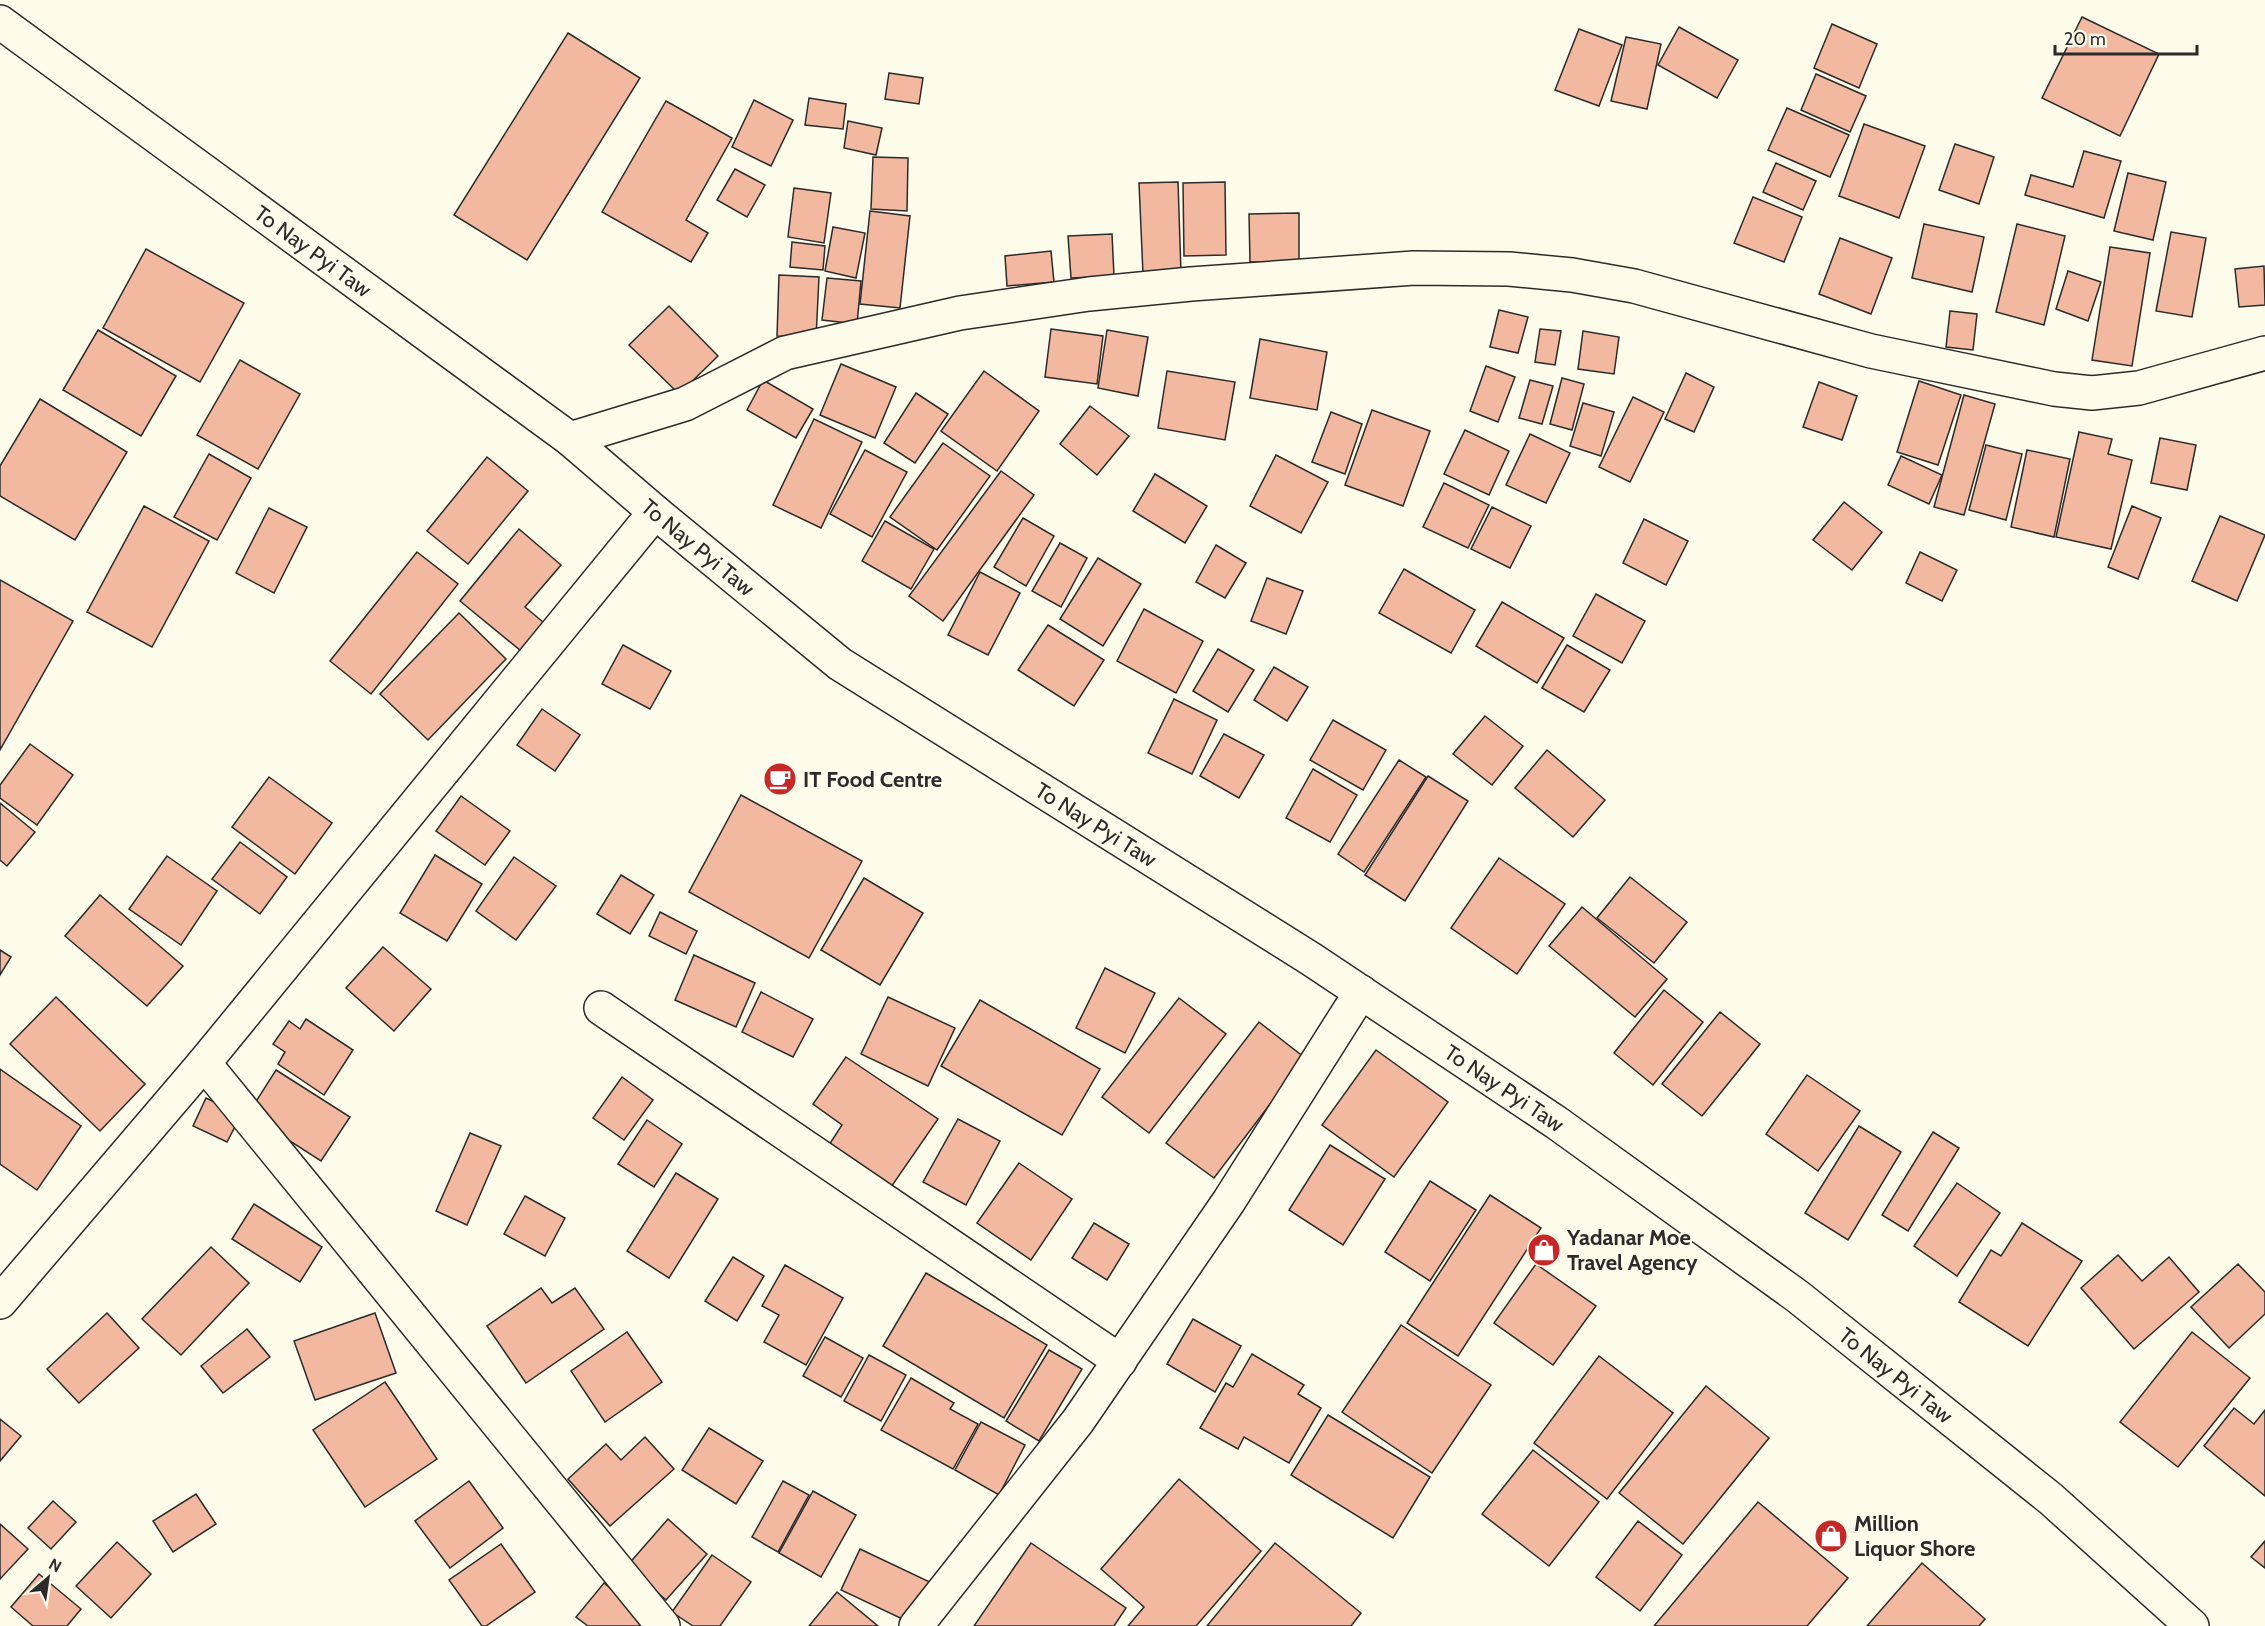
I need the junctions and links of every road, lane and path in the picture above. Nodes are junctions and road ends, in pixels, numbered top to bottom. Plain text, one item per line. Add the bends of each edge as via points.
1 (0, 22) edge
2 (2265, 353) edge
3 (570, 439) junction
4 (655, 512) junction
5 (1361, 992) junction
6 (601, 1008) dead end
7 (204, 1063) junction
8 (0, 1302) edge
9 (1120, 1361) junction
10 (663, 1626) edge
11 (916, 1626) edge
12 (2192, 1626) edge

1 - 3 street, To Nay Pyi Taw
2 - 3 street via 2139,388 2092,393 2054,389 1871,351 1634,286 1509,269 1414,268 1100,293 960,313 785,353 685,404
3 - 4 street, To Nay Pyi Taw
4 - 5 street, To Nay Pyi Taw via 840,664
4 - 7 street
5 - 9 street via 1229,1201
5 - 12 street, To Nay Pyi Taw via 1557,1123 1797,1296 2052,1499
6 - 9 street
7 - 8 street
7 - 10 street
9 - 11 street via 1078,1421

